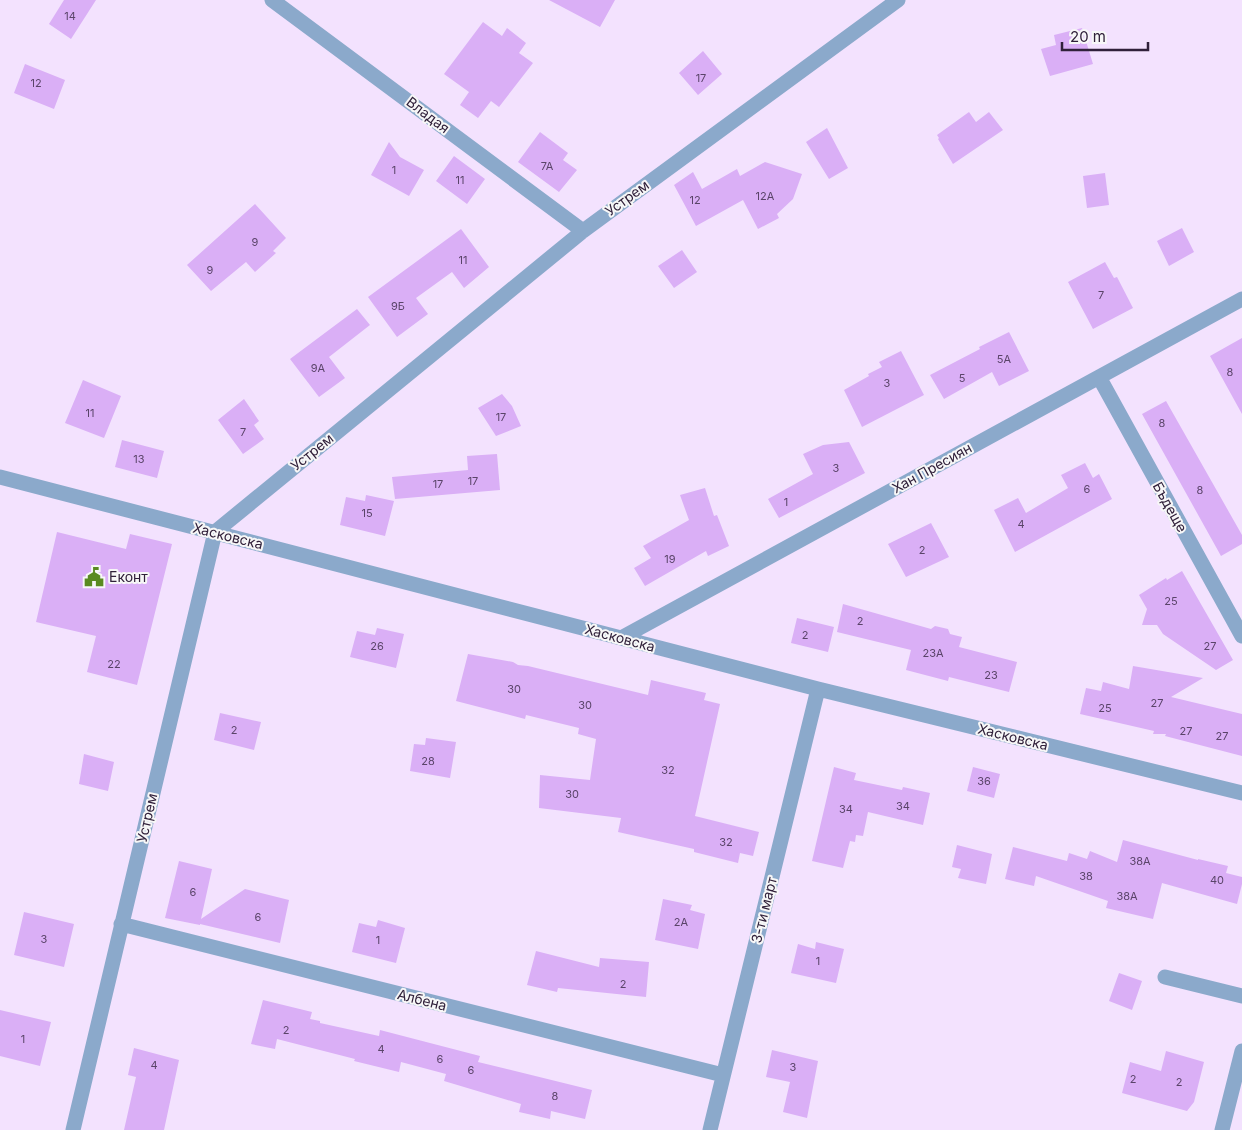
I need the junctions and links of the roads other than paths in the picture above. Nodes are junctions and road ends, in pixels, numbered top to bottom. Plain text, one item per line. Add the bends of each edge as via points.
1 (272, 0) edge
2 (898, 0) edge
3 (583, 231) junction
4 (1242, 299) edge
5 (1099, 377) junction
6 (0, 477) edge
7 (215, 532) junction
8 (1242, 636) edge
9 (621, 638) junction
10 (818, 690) junction
11 (1242, 794) edge
12 (122, 924) junction
13 (1165, 977) dead end
14 (1242, 996) edge
15 (1242, 1051) edge
16 (723, 1076) junction
17 (74, 1130) edge
18 (710, 1130) edge
19 (1222, 1130) edge

1 - 3 street, Владая
2 - 3 street, Устрем
3 - 7 street, Устрем
4 - 5 street, Хан Пресиян
5 - 8 street, Бъдеще
5 - 9 street, Хан Пресиян
6 - 7 street, Хасковска
7 - 9 street, Хасковска
7 - 12 street, Устрем
9 - 10 street, Хасковска
10 - 11 street, Хасковска
10 - 16 street, 3-ти март
12 - 16 street, Албена
12 - 17 street, Устрем
13 - 14 street
15 - 19 street
16 - 18 street, 3-ти март

